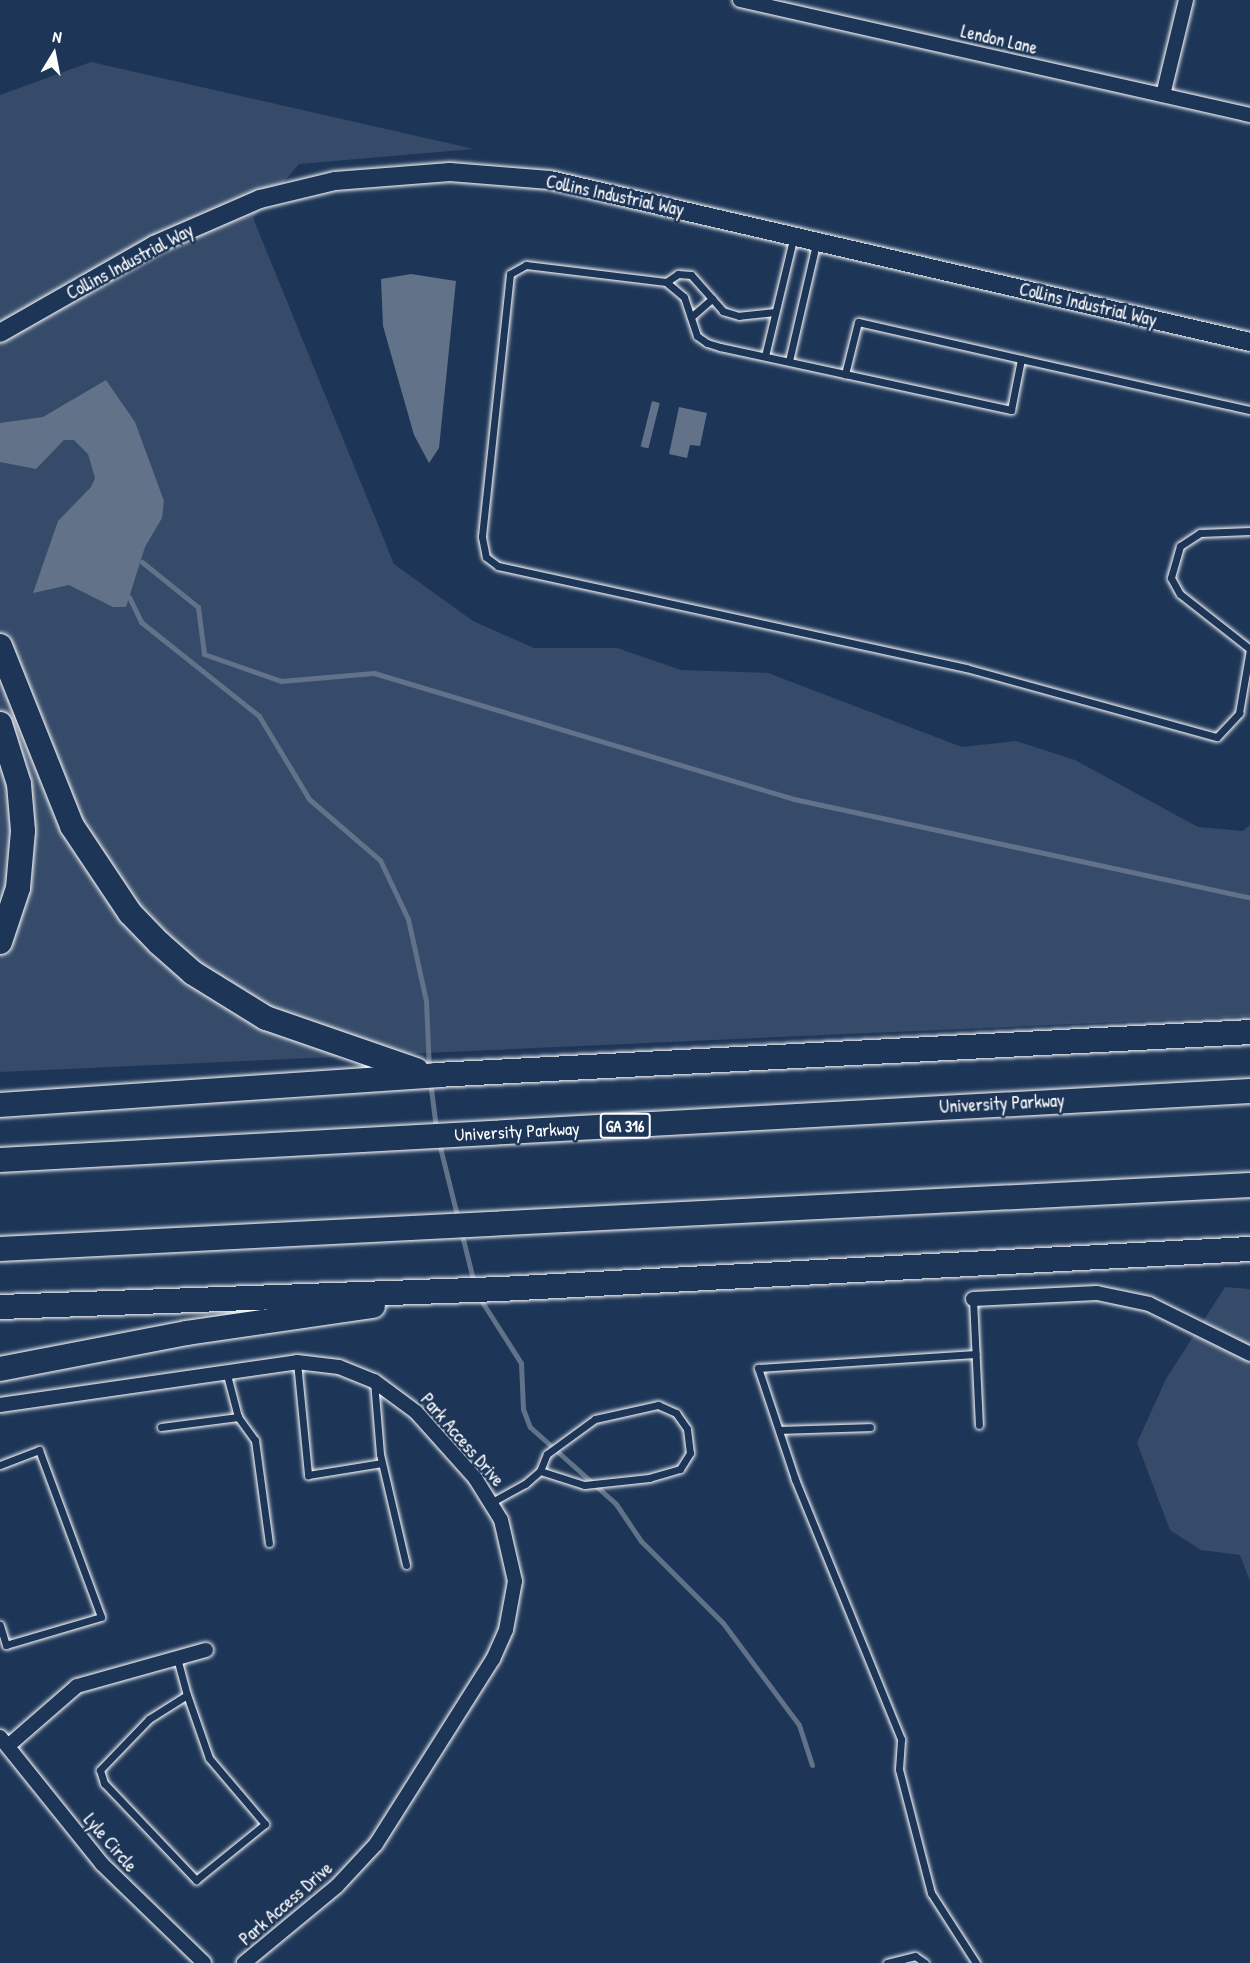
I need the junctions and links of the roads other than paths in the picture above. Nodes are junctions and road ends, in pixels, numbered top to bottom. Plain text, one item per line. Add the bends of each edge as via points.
1 (740, 0) edge
2 (1186, 0) edge
3 (1163, 95) junction
4 (1250, 116) edge
5 (793, 236) junction
6 (816, 242) junction
7 (666, 282) junction
8 (712, 299) junction
9 (775, 312) junction
10 (691, 316) junction
11 (0, 333) edge
12 (1250, 342) edge
13 (765, 356) junction
14 (1021, 359) junction
15 (789, 361) junction
16 (845, 374) junction
17 (1250, 410) edge
18 (1250, 531) edge
19 (0, 646) edge
20 (1250, 649) edge
21 (0, 724) edge
22 (0, 942) edge
23 (1250, 1032) edge
24 (436, 1075) junction
25 (1250, 1091) edge
26 (0, 1105) edge
27 (0, 1160) edge
28 (1250, 1185) edge
29 (1250, 1248) edge
30 (0, 1249) edge
31 (501, 1289) junction
32 (973, 1299) joint
33 (0, 1307) edge
34 (976, 1354) junction
35 (1250, 1354) edge
36 (297, 1362) junction
37 (0, 1369) edge
38 (226, 1371) junction
39 (374, 1381) junction
40 (0, 1405) edge
41 (238, 1417) junction
42 (979, 1425) dead end
43 (161, 1427) dead end
44 (870, 1427) dead end
45 (781, 1430) junction
46 (382, 1464) junction
47 (0, 1465) edge
48 (540, 1471) junction
49 (492, 1502) junction
50 (269, 1543) dead end
51 (406, 1565) dead end
52 (0, 1625) edge
53 (206, 1650) dead end
54 (177, 1658) junction
55 (187, 1695) junction
56 (4, 1742) edge
57 (204, 1963) edge
58 (244, 1963) edge
59 (887, 1963) edge
60 (925, 1963) edge
61 (976, 1963) edge

1 - 3 street, Lendon Lane
2 - 3 street
3 - 4 street, Lendon Lane
5 - 6 street, Collins Industrial Way
5 - 9 lane
5 - 11 street, Collins Industrial Way via 550,180 450,172 335,181 260,200 154,245
6 - 12 street, Collins Industrial Way
6 - 15 lane
7 - 8 lane via 678,274 690,275
7 - 10 lane via 684,297
7 - 20 lane via 526,265 510,274 482,537 486,557 498,566 966,668 1217,737 1239,713
8 - 9 lane via 739,316
8 - 10 lane
9 - 13 lane
10 - 13 lane via 697,336 707,343
13 - 15 lane
14 - 16 lane via 858,322
14 - 16 lane via 1011,410
14 - 17 lane
15 - 16 lane
18 - 20 lane via 1200,533 1180,546 1171,578 1180,594
19 - 24 highway via 72,826 124,904 159,943 193,973 266,1018
21 - 22 highway via 19,784 23,831 18,888
23 - 24 highway
24 - 26 highway
25 - 27 highway, University Parkway / GA 316
28 - 30 highway
29 - 31 highway
31 - 33 highway
31 - 37 highway via 222,1327
32 - 34 lane
32 - 35 street via 1097,1293 1149,1304
34 - 42 lane
34 - 45 lane via 758,1368
36 - 38 street, Park Access Drive
36 - 39 street, Park Access Drive via 339,1367
36 - 46 lane via 308,1475
38 - 40 street, Park Access Drive
38 - 41 lane
39 - 46 lane
39 - 49 street, Park Access Drive via 416,1412
41 - 43 lane
41 - 50 lane via 255,1440
44 - 45 lane
45 - 61 lane via 795,1479 901,1739 899,1768 931,1893
46 - 51 lane
47 - 52 lane via 39,1450 101,1617 6,1645
48 - 48 lane via 561,1442 595,1419 636,1406 657,1405 676,1413 687,1429 690,1453 680,1469 649,1478 584,1485
48 - 49 lane
49 - 58 street, Park Access Drive via 508,1538 515,1581 506,1630 493,1659 376,1844 337,1886
53 - 54 street
54 - 55 lane
54 - 56 street via 77,1686
55 - 55 lane via 149,1719 100,1770 104,1783 195,1880 265,1824 209,1758
56 - 57 street, Lyle Circle via 102,1864
59 - 60 lane via 915,1956

